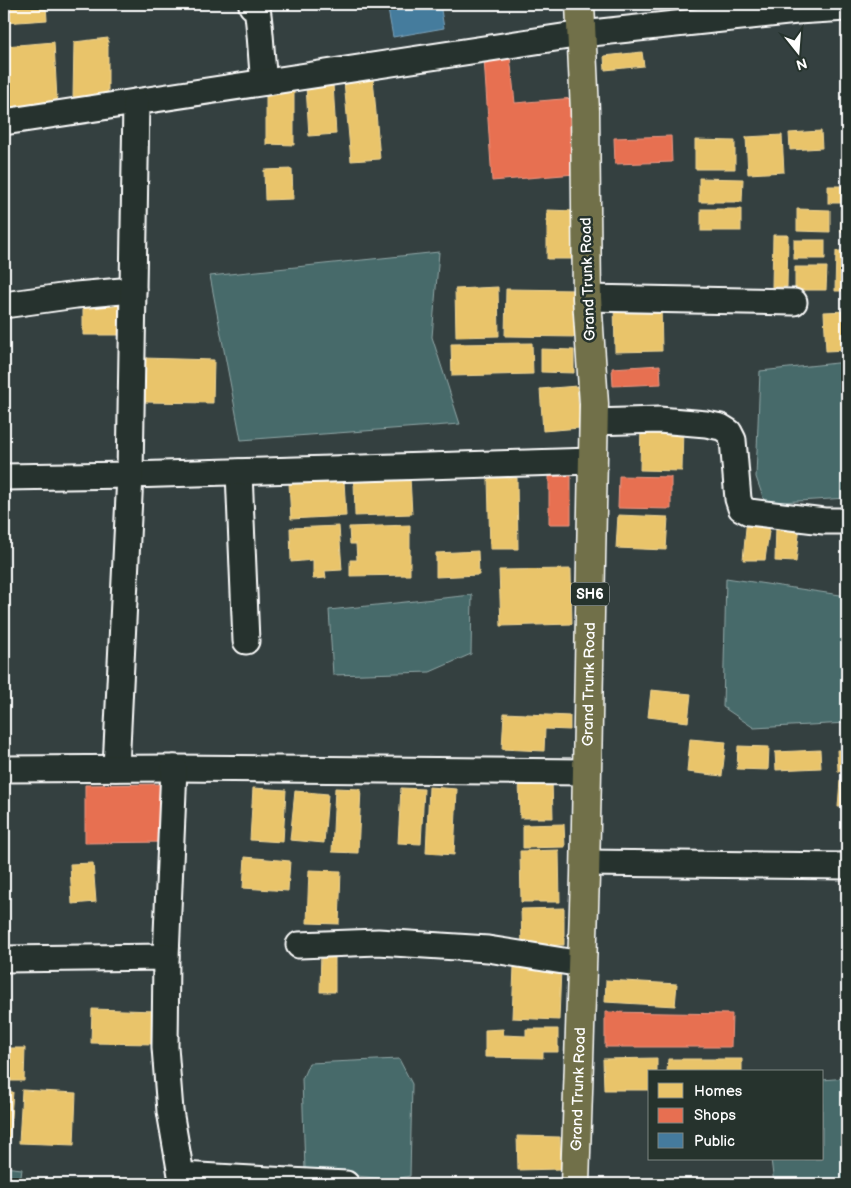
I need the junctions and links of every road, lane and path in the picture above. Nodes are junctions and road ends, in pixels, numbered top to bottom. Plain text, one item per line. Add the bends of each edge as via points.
1 (580, 4) edge
2 (252, 6) dead end
3 (797, 8) edge
4 (847, 8) edge
5 (582, 34) junction
6 (264, 82) junction
7 (136, 102) junction
8 (4, 122) edge
9 (133, 290) junction
10 (587, 298) junction
11 (794, 302) dead end
12 (4, 305) edge
13 (594, 422) junction
14 (593, 461) junction
15 (239, 472) junction
16 (130, 475) junction
17 (4, 478) edge
18 (847, 522) edge
19 (246, 641) dead end
20 (116, 768) junction
21 (174, 768) junction
22 (4, 769) edge
23 (588, 772) junction
24 (585, 863) junction
25 (847, 866) edge
26 (299, 945) dead end
27 (166, 957) junction
28 (4, 959) edge
29 (582, 964) junction
30 (181, 1180) edge
31 (346, 1184) edge
32 (574, 1184) edge

1 - 5 main road, Grand Trunk Road / SH6
2 - 6 street via 257,8
3 - 4 street
3 - 5 street
5 - 6 street
5 - 10 main road, Grand Trunk Road / SH6
6 - 7 street
7 - 8 street
7 - 9 street
9 - 12 street
9 - 16 street
10 - 11 street
10 - 13 main road, Grand Trunk Road / SH6
13 - 14 main road, Grand Trunk Road / SH6
13 - 18 street via 659,420 721,426 733,440 741,508 749,512
14 - 15 street
14 - 23 main road, Grand Trunk Road / SH6
15 - 16 street
15 - 19 street
16 - 17 street
16 - 20 street
20 - 21 street
20 - 22 street
21 - 23 street
21 - 27 street
23 - 24 main road, Grand Trunk Road / SH6
24 - 25 street
24 - 29 main road, Grand Trunk Road / SH6
26 - 29 street via 378,942 488,949
27 - 28 street
27 - 30 street via 165,1047 170,1111
29 - 32 main road, Grand Trunk Road / SH6
30 - 31 street

